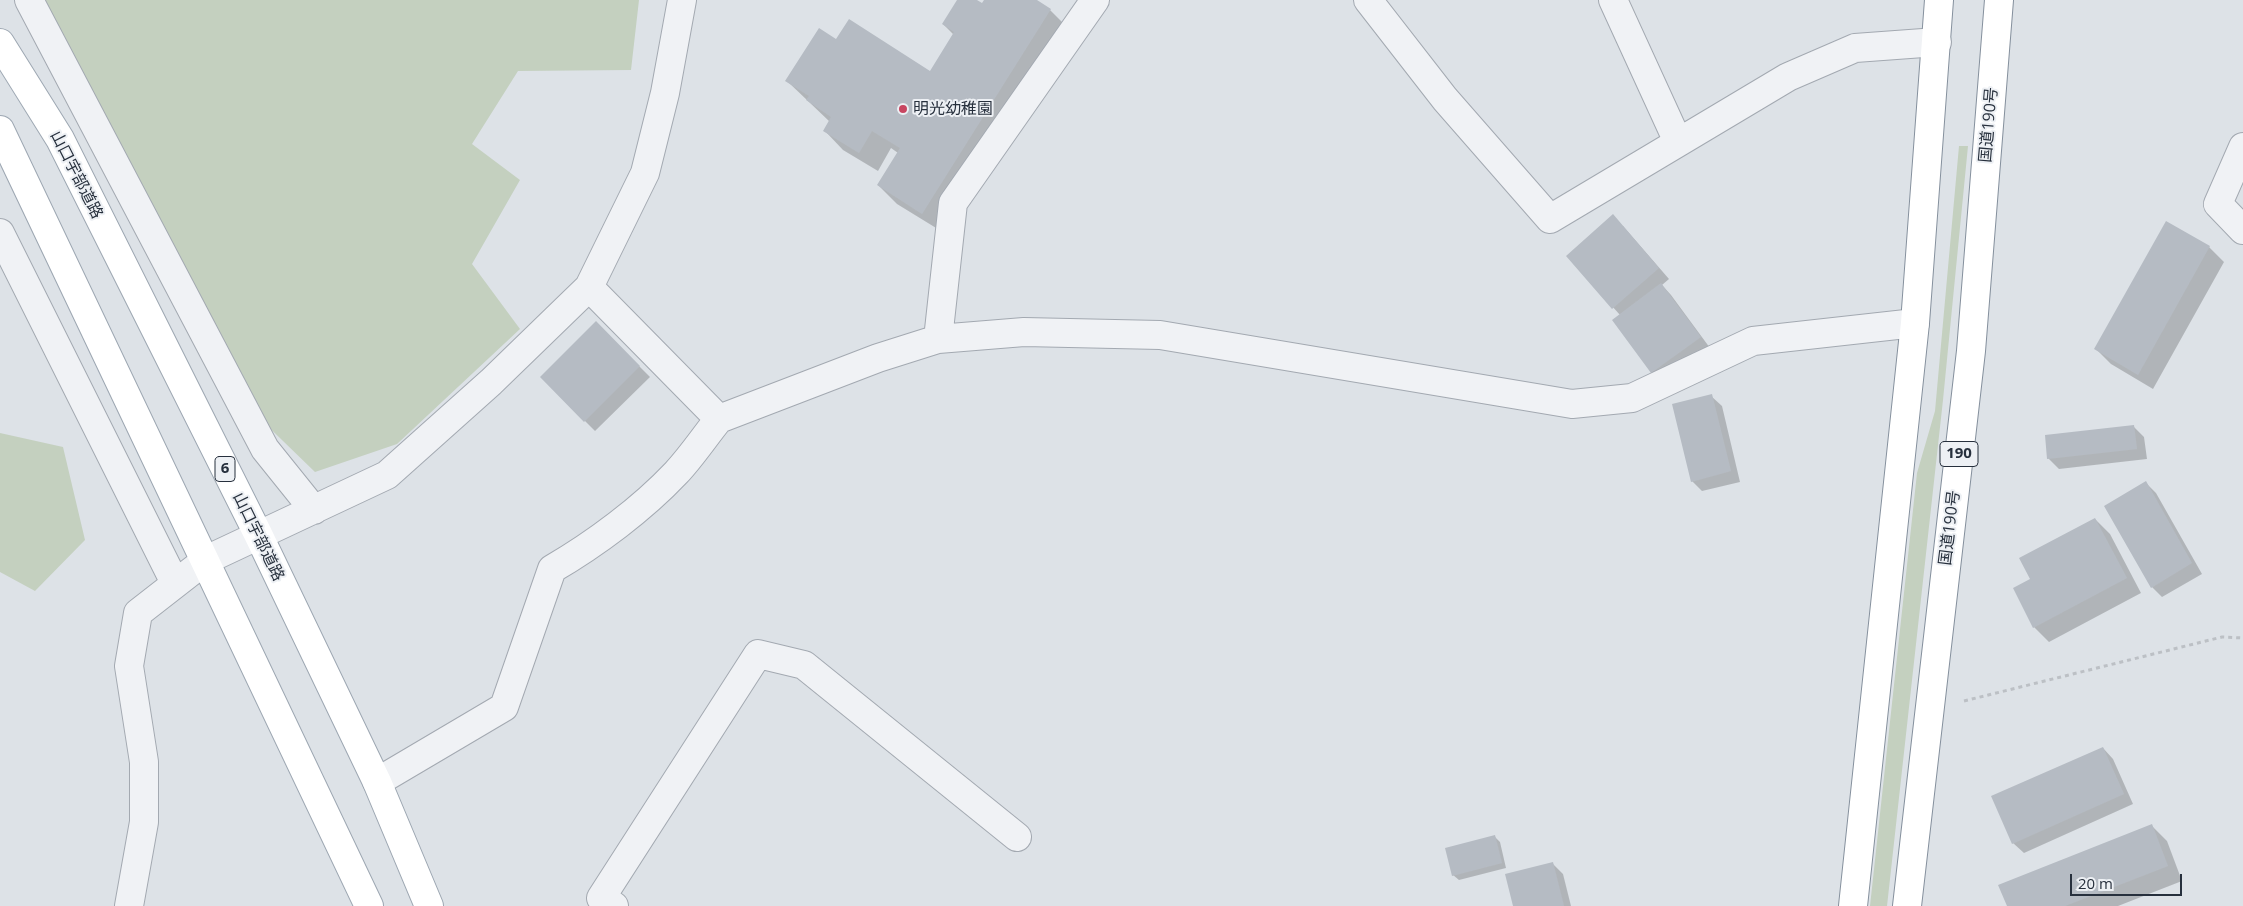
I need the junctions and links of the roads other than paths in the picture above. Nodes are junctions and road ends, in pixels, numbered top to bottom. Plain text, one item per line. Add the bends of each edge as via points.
1 (29, 0) edge
2 (682, 0) edge
3 (1095, 0) edge
4 (1368, 0) edge
5 (1613, 0) edge
6 (1939, 0) edge
7 (2000, 0) edge
8 (1937, 42) junction
9 (0, 43) edge
10 (0, 130) edge
11 (1678, 142) junction
12 (2243, 147) edge
13 (2243, 230) edge
14 (0, 233) edge
15 (589, 288) junction
16 (1915, 323) junction
17 (938, 339) junction
18 (720, 419) junction
19 (314, 510) junction
20 (258, 534) junction
21 (206, 560) junction
22 (175, 583) junction
23 (377, 782) junction
24 (1018, 836) dead end
25 (128, 906) edge
26 (369, 906) edge
27 (429, 906) edge
28 (614, 906) edge
29 (1853, 906) edge
30 (1906, 906) edge

1 - 19 street via 265,449
2 - 15 street via 665,93 645,174
3 - 17 street via 953,203
4 - 11 street via 1445,99 1550,219
5 - 11 street
6 - 8 main road
7 - 30 main road, 国道190号 / 190 via 1971,352
8 - 11 street via 1855,48 1788,77
8 - 16 main road
9 - 20 main road, 山口宇部道路 / 6 via 60,140
10 - 21 main road
12 - 13 street via 2218,204
14 - 22 street
15 - 18 street
15 - 19 street via 387,476
16 - 17 street via 1753,341 1632,398 1572,404 1160,335 1024,332
16 - 29 main road
17 - 18 street via 878,358
18 - 23 street via 676,472 642,505 574,557 552,569 504,707
19 - 20 street
20 - 21 street
20 - 23 main road, 山口宇部道路 / 6
21 - 22 street
21 - 26 main road
22 - 25 street via 138,613 129,666 144,762 144,822
23 - 27 main road, 山口宇部道路 / 6
24 - 28 street via 804,665 758,654 601,898

